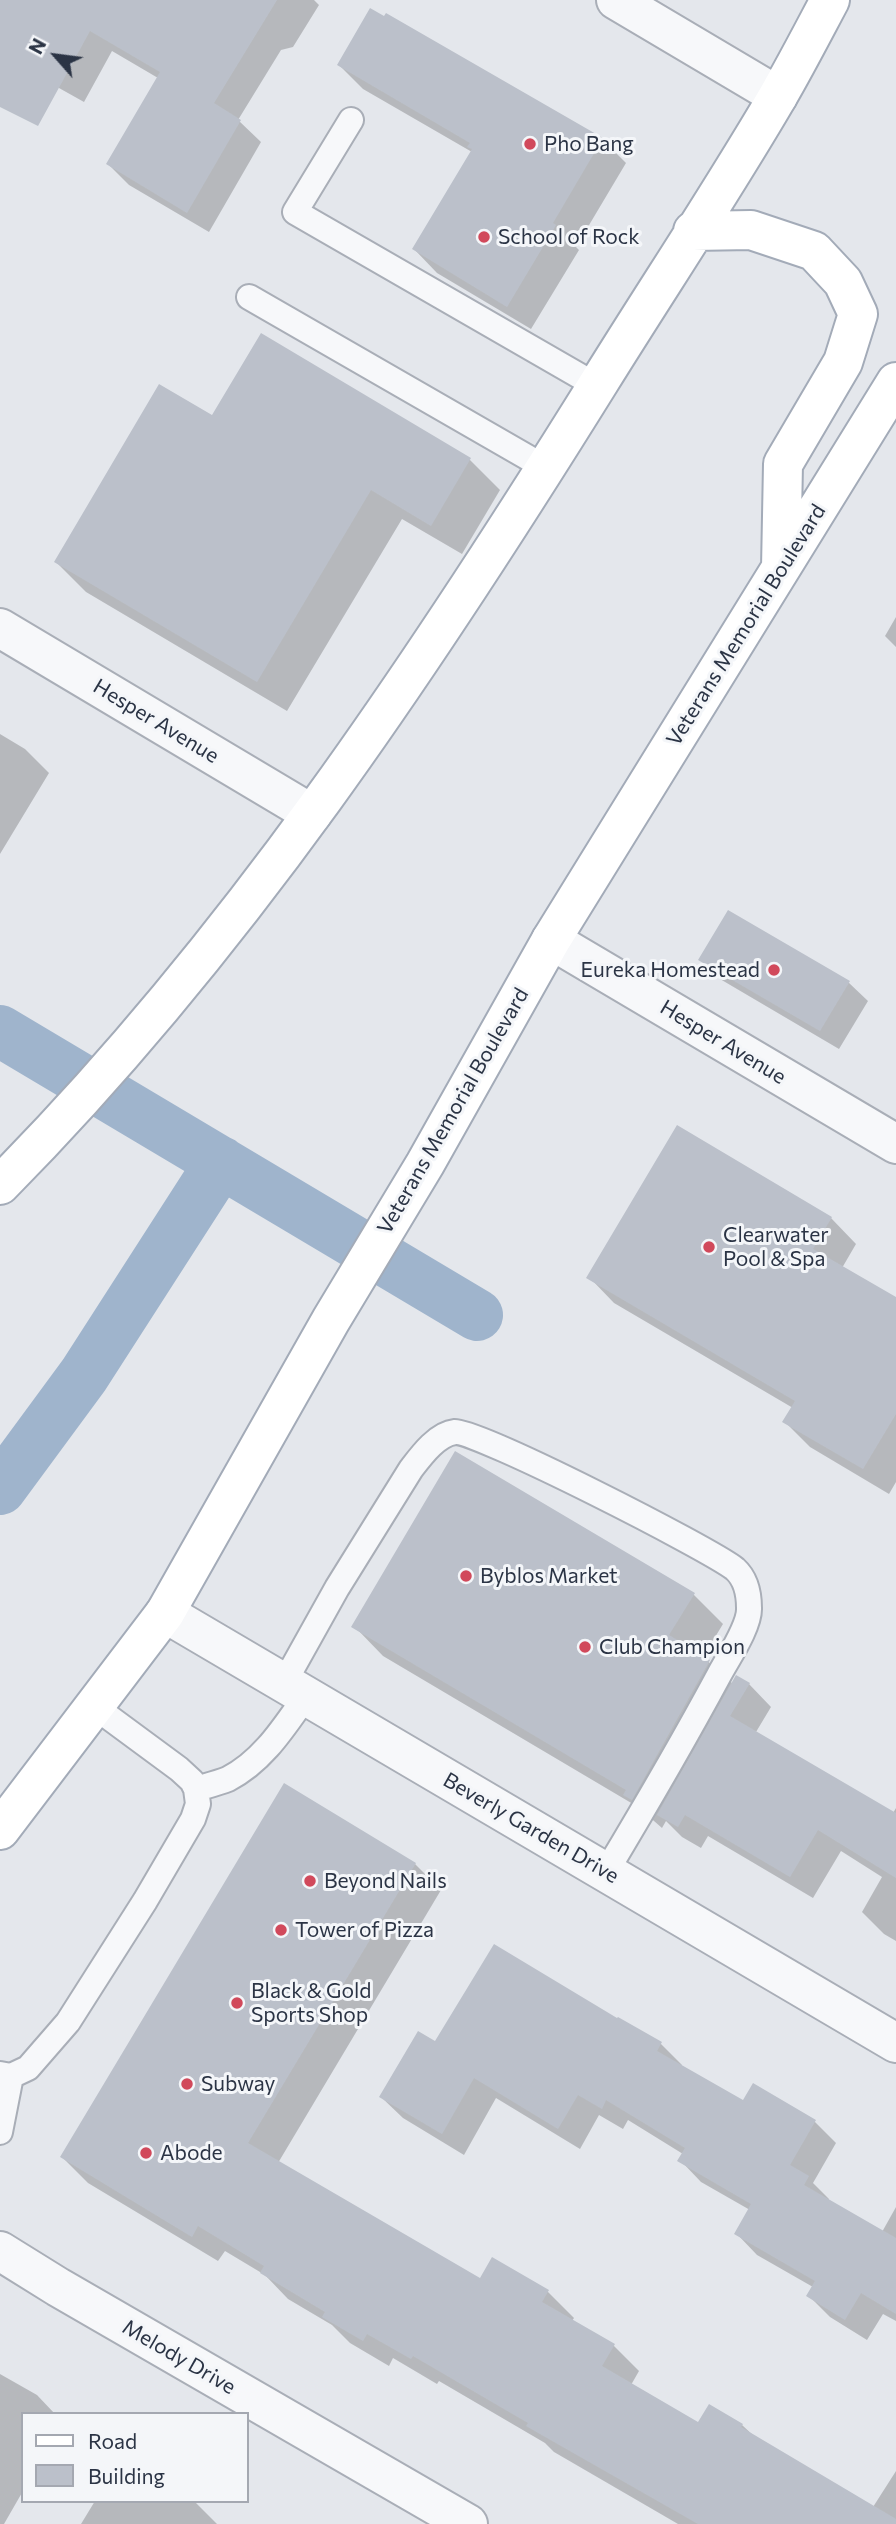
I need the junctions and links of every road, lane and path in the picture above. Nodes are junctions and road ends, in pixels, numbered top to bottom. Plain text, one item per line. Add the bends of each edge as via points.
1 (616, 0) edge
2 (830, 0) edge
3 (778, 96) junction
4 (351, 120) dead end
5 (693, 230) junction
6 (249, 297) dead end
7 (896, 382) edge
8 (597, 386) junction
9 (546, 468) junction
10 (782, 568) junction
11 (0, 628) edge
12 (312, 814) junction
13 (551, 940) junction
14 (896, 1144) edge
15 (0, 1185) edge
16 (165, 1613) junction
17 (295, 1689) junction
18 (95, 1707) junction
19 (65, 1746) junction
20 (196, 1789) junction
21 (0, 1801) edge
22 (0, 1830) edge
23 (606, 1872) junction
24 (896, 2043) edge
25 (6, 2075) edge
26 (0, 2132) edge
27 (0, 2251) edge
28 (468, 2524) edge

1 - 3 street
2 - 3 main road
3 - 5 main road
4 - 8 lane via 295,212
5 - 8 main road
5 - 10 main road via 751,230 814,251 843,282 858,314 843,362 783,464
6 - 9 lane
7 - 10 main road, Veterans Memorial Boulevard
8 - 9 main road
9 - 12 main road via 474,583
10 - 13 main road, Veterans Memorial Boulevard
11 - 12 street, Hesper Avenue
12 - 15 main road via 166,1004
13 - 14 street, Hesper Avenue
13 - 16 main road, Veterans Memorial Boulevard
16 - 17 street, Beverly Garden Drive
16 - 18 main road, Veterans Memorial Boulevard
17 - 20 lane via 271,1745 227,1779
17 - 23 street, Beverly Garden Drive
17 - 23 lane via 337,1588 411,1469 443,1437 455,1432 473,1435 713,1556 742,1578 750,1612 678,1751
18 - 19 main road, Veterans Memorial Boulevard
18 - 20 lane via 179,1769
19 - 21 main road
19 - 22 main road, Veterans Memorial Boulevard
20 - 25 lane via 198,1804 192,1819 75,2011 28,2068
23 - 24 street, Beverly Garden Drive
25 - 26 lane
27 - 28 street, Melody Drive

